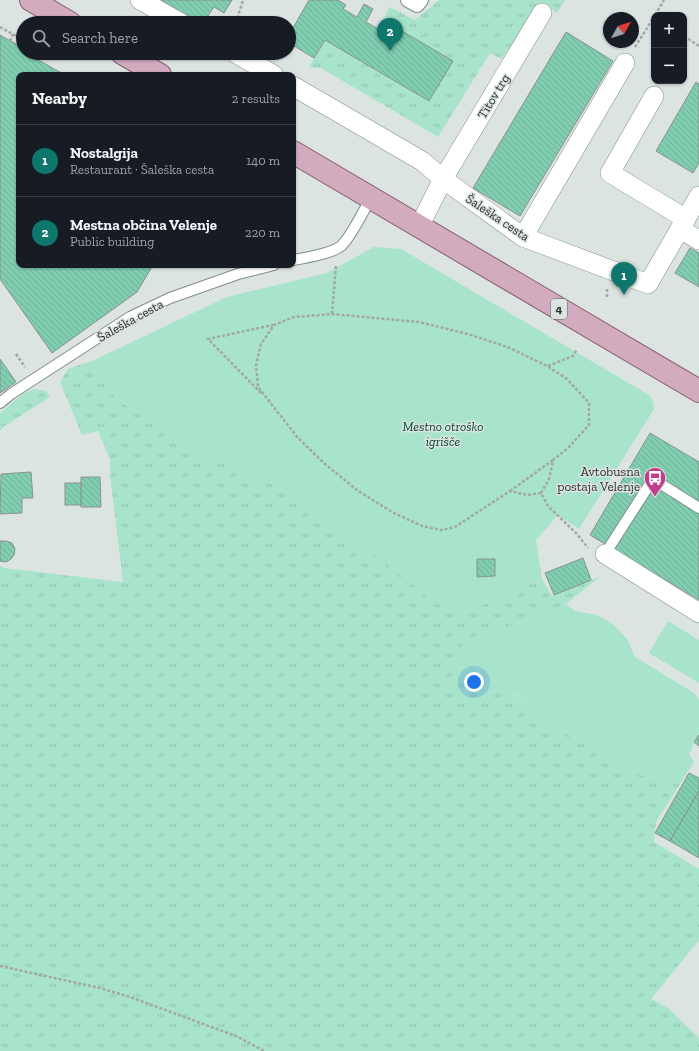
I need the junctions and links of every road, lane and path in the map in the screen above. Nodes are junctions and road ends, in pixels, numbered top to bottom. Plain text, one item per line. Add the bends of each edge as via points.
1 (30, 0) edge
2 (140, 0) edge
3 (242, 0) edge
4 (408, 0) edge
5 (421, 0) edge
6 (664, 0) edge
7 (657, 12) edge
8 (542, 14) dead end
9 (58, 16) edge
10 (169, 16) edge
11 (238, 16) edge
12 (651, 22) edge
13 (0, 27) edge
14 (13, 34) junction
15 (16, 36) edge
16 (687, 38) edge
17 (10, 40) dead end
18 (699, 46) edge
19 (134, 60) edge
20 (247, 60) edge
21 (625, 63) joint
22 (155, 72) edge
23 (269, 72) edge
24 (296, 88) edge
25 (654, 96) dead end
26 (296, 154) edge
27 (443, 179) junction
28 (699, 196) edge
29 (371, 198) junction
30 (683, 224) junction
31 (419, 227) junction
32 (523, 237) junction
33 (699, 240) edge
34 (296, 259) edge
35 (336, 265) dead end
36 (262, 268) edge
37 (332, 314) junction
38 (274, 325) junction
39 (577, 349) dead end
40 (16, 354) dead end
41 (547, 366) junction
42 (26, 369) dead end
43 (699, 391) edge
44 (270, 402) junction
45 (0, 403) edge
46 (553, 460) junction
47 (510, 491) junction
48 (541, 493) junction
49 (699, 508) edge
50 (558, 515) dead end
51 (605, 554) joint
52 (699, 613) edge
53 (0, 966) edge
54 (264, 1051) edge

1 - 9 main road
2 - 10 street
3 - 11 path
4 - 5 street via 417,5
6 - 7 path
8 - 27 street, Titov trg
12 - 21 path
13 - 14 path
14 - 15 path
14 - 17 path
16 - 18 path
19 - 22 main road
20 - 23 street
21 - 32 street
24 - 27 street, Šaleška cesta via 422,161
25 - 30 street via 610,173
26 - 29 main road, 4
27 - 31 street, Titov trg
27 - 32 street, Šaleška cesta
28 - 30 street, Šaleška cesta
29 - 31 main road, 4
29 - 34 lane via 340,247
30 - 32 street, Šaleška cesta via 648,284
30 - 33 street
31 - 43 main road, 4
35 - 37 path
36 - 45 lane, Šaleška cesta via 170,298 130,317
37 - 38 path via 294,317
37 - 41 path via 419,322 510,348
38 - 44 path via 261,344 256,365 258,387
38 - 44 path via 208,339
39 - 41 path via 573,356
40 - 42 path
41 - 46 path via 567,379 589,403 589,425
44 - 47 path via 298,438 325,464 357,490 392,512 422,526 441,530 455,527
46 - 47 path
46 - 48 path via 549,479
47 - 48 path via 527,495
48 - 50 path via 548,506
49 - 51 lane via 653,479
51 - 52 street
53 - 54 path via 130,997 236,1036

